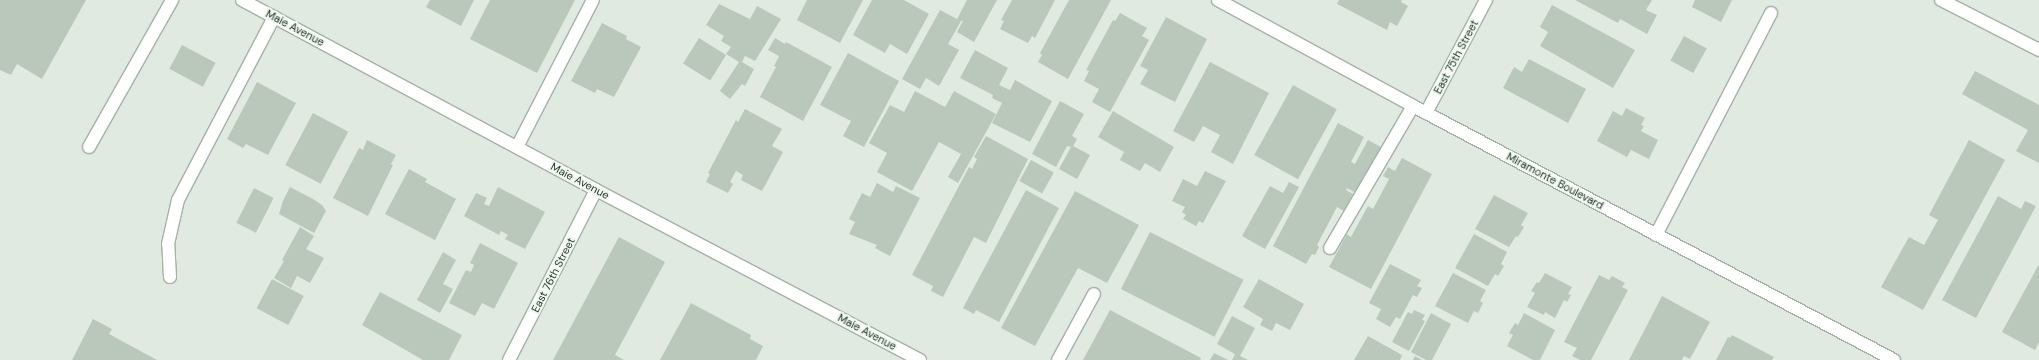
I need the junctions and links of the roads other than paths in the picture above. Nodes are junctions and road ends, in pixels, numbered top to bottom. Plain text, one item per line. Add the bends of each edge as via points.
1 (172, 0) edge
2 (242, 0) edge
3 (593, 0) edge
4 (1218, 0) edge
5 (1486, 0) edge
6 (1941, 0) edge
7 (1772, 13) dead end
8 (274, 17) junction
9 (2039, 50) edge
10 (1414, 106) junction
11 (1426, 113) junction
12 (89, 147) dead end
13 (517, 147) junction
14 (596, 190) junction
15 (1656, 235) junction
16 (1330, 248) dead end
17 (170, 277) dead end
18 (1094, 294) dead end
19 (509, 360) edge
20 (920, 360) edge
21 (1058, 360) edge
22 (1894, 360) edge

1 - 12 street
2 - 8 street, Maie Avenue
3 - 13 street
4 - 10 street, Miramonte Boulevard
5 - 11 street, East 75th Street
6 - 9 street
7 - 15 street
8 - 13 street, Maie Avenue
8 - 17 street via 178,200 168,244
10 - 11 street, Miramonte Boulevard
10 - 16 street
11 - 15 street, Miramonte Boulevard
13 - 14 street, Maie Avenue
14 - 19 street, East 76th Street
14 - 20 street, Maie Avenue
15 - 22 street, Miramonte Boulevard
18 - 21 street

